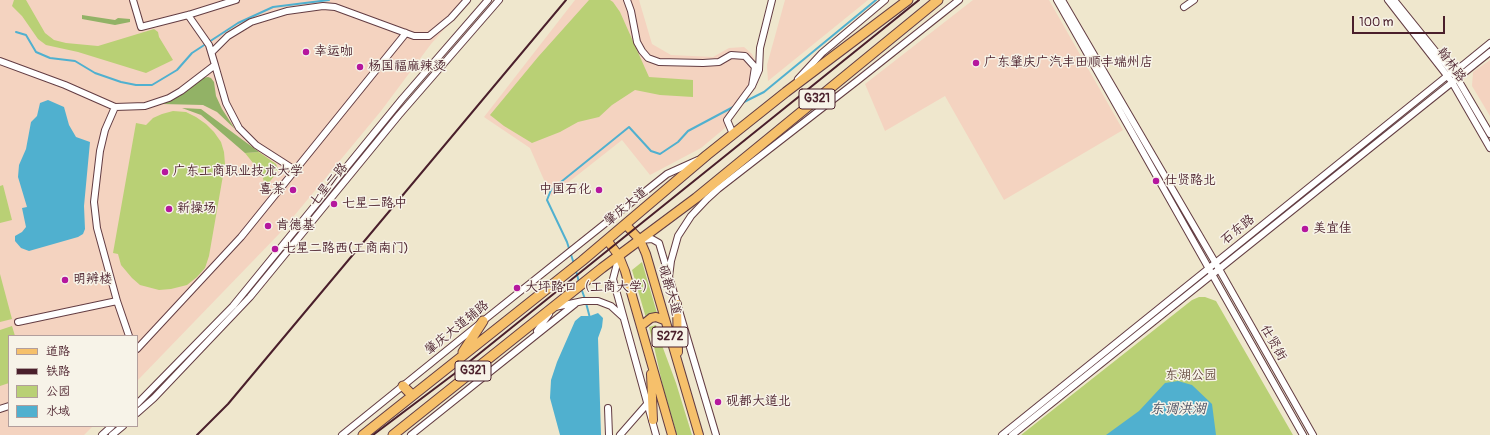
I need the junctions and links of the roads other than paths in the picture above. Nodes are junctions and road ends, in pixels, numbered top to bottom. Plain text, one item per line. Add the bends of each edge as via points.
1 (133, 0) edge
2 (236, 0) edge
3 (332, 0) edge
4 (467, 0) edge
5 (488, 0) edge
6 (499, 0) edge
7 (627, 0) edge
8 (772, 0) edge
9 (885, 0) edge
10 (908, 0) edge
11 (938, 0) edge
12 (959, 0) edge
13 (1057, 0) edge
14 (1062, 0) edge
15 (1194, 0) edge
16 (1388, 0) edge
17 (1394, 0) edge
18 (335, 7) junction
19 (1184, 7) dead end
20 (188, 15) junction
21 (406, 33) junction
22 (1490, 43) edge
23 (212, 52) junction
24 (1490, 52) edge
25 (0, 61) edge
26 (215, 65) junction
27 (1449, 74) junction
28 (1454, 80) junction
29 (752, 86) junction
30 (786, 92) junction
31 (115, 107) junction
32 (393, 111) junction
33 (399, 115) junction
34 (733, 134) junction
35 (1490, 134) edge
36 (1490, 148) edge
37 (707, 156) junction
38 (732, 168) junction
39 (295, 170) junction
40 (718, 189) junction
41 (696, 198) junction
42 (626, 225) junction
43 (607, 240) junction
44 (640, 240) junction
45 (619, 256) junction
46 (1215, 263) junction
47 (1208, 268) junction
48 (1219, 269) junction
49 (1212, 274) junction
50 (669, 277) junction
51 (116, 301) junction
52 (575, 304) junction
53 (677, 304) junction
54 (552, 308) junction
55 (625, 320) junction
56 (664, 320) junction
57 (482, 321) junction
58 (18, 322) dead end
59 (641, 326) junction
60 (129, 335) edge
61 (535, 335) junction
62 (138, 347) edge
63 (458, 359) junction
64 (651, 362) junction
65 (678, 363) junction
66 (403, 386) junction
67 (412, 395) junction
68 (138, 403) edge
69 (648, 403) junction
70 (608, 408) dead end
71 (138, 412) edge
72 (653, 420) junction
73 (111, 427) edge
74 (122, 427) edge
75 (102, 435) edge
76 (112, 435) edge
77 (342, 435) edge
78 (363, 435) edge
79 (393, 435) edge
80 (411, 435) edge
81 (609, 435) edge
82 (620, 435) edge
83 (656, 435) edge
84 (672, 435) edge
85 (699, 435) edge
86 (716, 435) edge
87 (1002, 435) edge
88 (1012, 435) edge
89 (1303, 435) edge
90 (1313, 435) edge

1 - 20 street via 141,27
2 - 20 street
3 - 18 street
4 - 21 street via 451,18 429,36 421,37
5 - 32 street, 七星二路
6 - 33 street, 七星二路
7 - 29 street via 637,42 648,58 659,62 703,63 719,62 731,55 745,56 755,67
8 - 29 street via 760,48 759,70
9 - 30 street via 822,53
10 - 30 highway, 肇庆大道 / G321
11 - 38 highway, G321
12 - 40 street
13 - 47 street
14 - 46 street, 仕贤街
15 - 19 street
16 - 27 street, 翰林路
17 - 27 street, 翰林路
18 - 21 street
18 - 23 street via 323,6 270,15 251,22 228,36
20 - 23 street
21 - 39 street
22 - 27 street, 石东路
23 - 26 street
24 - 28 street, 石东路
25 - 31 street
26 - 31 street via 170,98 145,106
26 - 39 street via 226,103 239,128 256,145
27 - 28 street, 翰林路
27 - 46 street, 石东路
28 - 35 street, 翰林路
28 - 36 street, 翰林路
28 - 48 street, 石东路
29 - 34 street via 727,120
30 - 34 highway, 肇庆大道 / G321
31 - 51 street via 105,130 100,151 94,202 97,228
32 - 33 street
32 - 68 street, 七星二路 via 233,306
33 - 71 street, 七星二路 via 250,297
34 - 37 highway, 肇庆大道 / G321
37 - 42 highway, 肇庆大道 / G321
37 - 57 street, 肇庆大道辅路 via 667,174
38 - 40 street
38 - 41 highway, G321
39 - 62 street via 241,237
40 - 41 street
40 - 50 street via 691,216 678,236
41 - 44 highway, G321
42 - 43 highway, 肇庆大道 / G321
42 - 44 main road, 砚都大道 / S272
43 - 45 main road, S272
43 - 63 highway, 肇庆大道 / G321
44 - 45 highway, G321
44 - 50 street via 652,239 659,243
44 - 56 main road, 砚都大道 / S272 via 648,259
45 - 54 highway, G321
45 - 55 street via 613,279
45 - 59 main road, S272
46 - 47 street, 石东路
46 - 48 street, 仕贤街
47 - 49 street
47 - 87 street, 石东路
48 - 49 street, 石东路
48 - 90 street, 仕贤街
49 - 88 street, 石东路
49 - 89 street
50 - 53 street
51 - 58 street
51 - 60 street
52 - 54 street
52 - 55 street via 591,300 605,303
52 - 61 street
53 - 65 main road
53 - 86 street
54 - 61 street
54 - 79 highway, G321
55 - 69 street
56 - 59 main road via 651,318
56 - 65 main road, 砚都大道 / S272
57 - 63 highway
57 - 66 street, 肇庆大道辅路
59 - 64 main road, S272
61 - 80 street
63 - 67 highway, 肇庆大道 / G321
64 - 72 main road
64 - 84 main road, S272
65 - 85 main road, 砚都大道 / S272
66 - 67 highway
66 - 77 street, 肇庆大道辅路
67 - 78 highway, 肇庆大道 / G321
69 - 72 street
69 - 82 street
70 - 81 street
72 - 83 street
73 - 75 street
74 - 76 street

